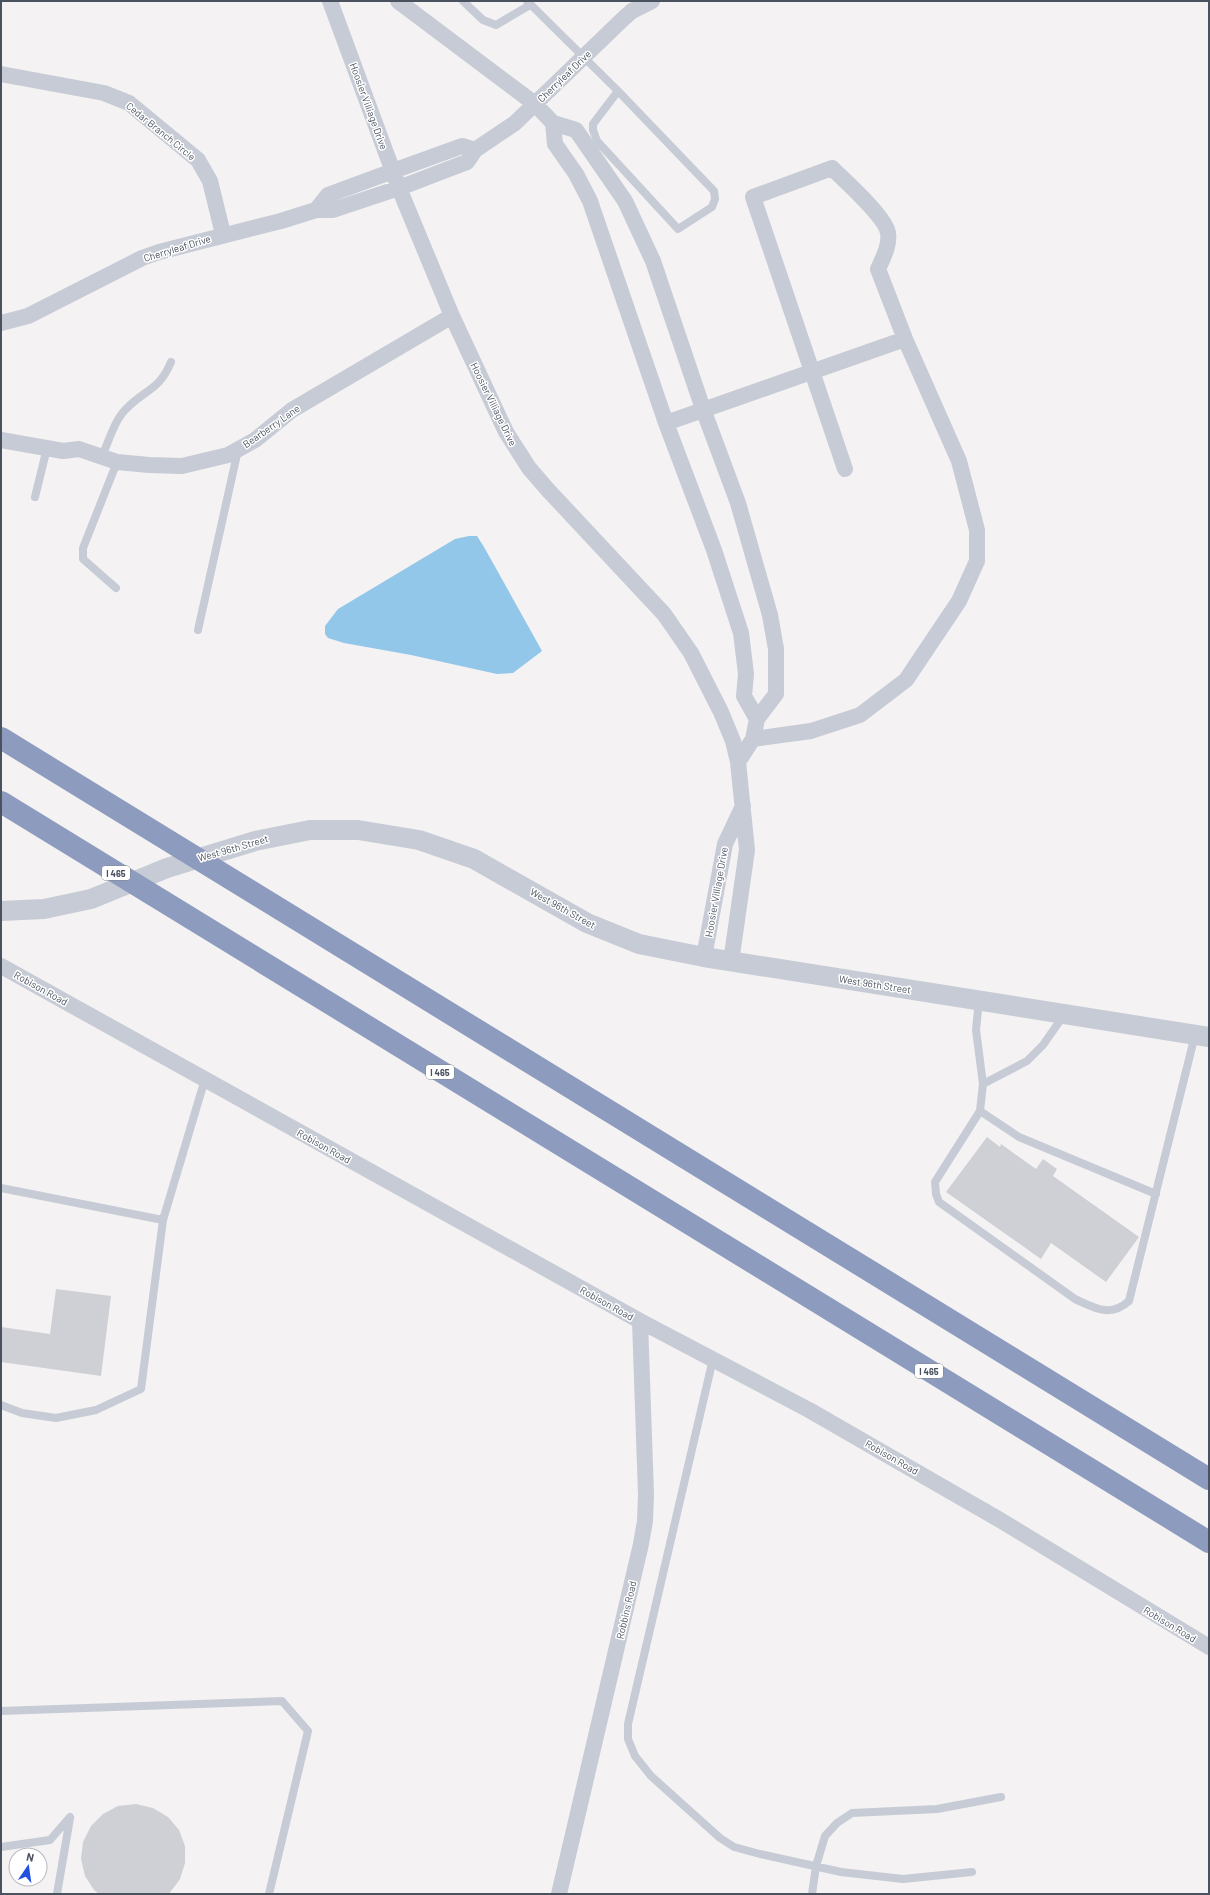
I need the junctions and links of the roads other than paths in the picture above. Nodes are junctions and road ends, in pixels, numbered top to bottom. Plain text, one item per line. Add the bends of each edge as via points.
1 (330, 1) edge
2 (398, 1) edge
3 (463, 1) edge
4 (652, 1) edge
5 (529, 3) edge
6 (584, 56) junction
7 (1, 74) edge
8 (618, 91) junction
9 (535, 104) junction
10 (553, 123) junction
11 (476, 150) junction
12 (393, 171) junction
13 (399, 188) junction
14 (316, 210) junction
15 (223, 234) junction
16 (452, 316) junction
17 (1, 323) edge
18 (904, 339) junction
19 (171, 362) dead end
20 (812, 371) junction
21 (703, 409) junction
22 (666, 423) junction
23 (2, 443) edge
24 (47, 448) junction
25 (238, 450) junction
26 (110, 459) junction
27 (845, 469) dead end
28 (36, 497) dead end
29 (116, 588) dead end
30 (198, 630) dead end
31 (757, 719) junction
32 (1, 738) edge
33 (754, 739) junction
34 (738, 762) junction
35 (1, 802) edge
36 (743, 806) junction
37 (1, 911) edge
38 (704, 958) junction
39 (730, 962) junction
40 (1, 966) edge
41 (979, 1000) junction
42 (1064, 1014) junction
43 (1202, 1036) edge
44 (205, 1079) junction
45 (983, 1084) junction
46 (980, 1111) junction
47 (1, 1188) edge
48 (1156, 1194) junction
49 (162, 1220) junction
50 (640, 1321) junction
51 (713, 1359) junction
52 (1, 1405) edge
53 (1209, 1479) edge
54 (1209, 1542) edge
55 (1209, 1647) edge
56 (1, 1710) edge
57 (1001, 1797) dead end
58 (1, 1847) edge
59 (816, 1866) junction
60 (972, 1872) dead end
61 (57, 1894) edge
62 (269, 1894) edge
63 (559, 1894) edge
64 (812, 1894) edge

1 - 12 street, Hoosier Villiage Drive
2 - 9 street
3 - 5 lane via 483,20 496,25
4 - 6 street, Cherryleaf Drive via 632,11
5 - 6 lane
6 - 8 lane
6 - 9 street, Cherryleaf Drive
7 - 15 street, Cedar Branch Circle via 104,93 129,103 198,160 210,181
8 - 8 lane via 593,124 597,141 678,229 712,207 714,191
9 - 10 street
9 - 11 street, Cherryleaf Drive via 516,123
10 - 21 street via 576,130 624,201 653,261
10 - 22 street via 555,144 576,174 590,201
11 - 12 street via 462,146
11 - 13 street, Cherryleaf Drive via 466,162
12 - 13 street, Hoosier Villiage Drive
12 - 14 street via 328,195
13 - 14 street, Cherryleaf Drive via 333,210
13 - 16 street, Hoosier Villiage Drive
14 - 15 street, Cherryleaf Drive
15 - 17 street, Cherryleaf Drive via 142,258 28,316
16 - 25 street, Bearberry Lane via 292,410 255,440
16 - 34 street, Hoosier Villiage Drive via 506,432 529,468 664,614 686,646 708,683 733,741
18 - 20 street
18 - 20 street via 878,269 887,248 888,233 881,219 832,168 753,197
18 - 33 street via 959,461 977,530 977,561 959,601 906,680 860,715 811,731
19 - 26 lane via 158,385 120,416
20 - 21 street
20 - 27 street
21 - 22 street
21 - 31 street via 738,503 770,615 776,650 776,694
22 - 31 street via 714,550 741,633 746,674 744,696
23 - 24 street, Bearberry Lane
24 - 26 street, Bearberry Lane via 63,451 79,449
24 - 28 lane
25 - 26 street, Bearberry Lane via 228,455 182,466
25 - 30 lane
26 - 29 lane via 83,548 83,559
31 - 33 street
32 - 53 highway
33 - 34 street
34 - 36 street, Hoosier Villiage Drive
35 - 54 highway, I 465
36 - 38 street, Hoosier Villiage Drive via 724,844
36 - 39 street, Hoosier Villiage Drive via 747,850
37 - 38 street, West 96th Street via 44,909 91,899 167,868 255,841 310,830 358,830 419,840 474,859 587,923 639,944
38 - 39 street, West 96th Street
39 - 41 street, West 96th Street
40 - 44 street, Robison Road
41 - 42 street, West 96th Street
41 - 45 lane via 976,1030
42 - 43 street, West 96th Street
42 - 45 lane via 1043,1045 1027,1061
43 - 48 lane
44 - 49 lane
44 - 50 street, Robison Road
45 - 46 lane
46 - 48 lane via 1019,1137
46 - 48 lane via 935,1182 939,1202 1075,1299 1100,1310 1113,1311 1129,1301
47 - 49 lane
49 - 52 lane via 142,1389 96,1410 56,1418 22,1413
50 - 51 street, Robison Road
50 - 63 street, Robbins Road via 645,1520
51 - 55 street, Robison Road via 913,1469
51 - 59 lane via 628,1724 628,1739 634,1756 650,1776 720,1838 734,1846 760,1854
56 - 62 lane via 282,1701 308,1730
57 - 59 lane via 937,1808 852,1813 837,1823 825,1836
58 - 61 lane via 50,1840 70,1817
59 - 60 lane via 841,1872 902,1879
59 - 64 lane

